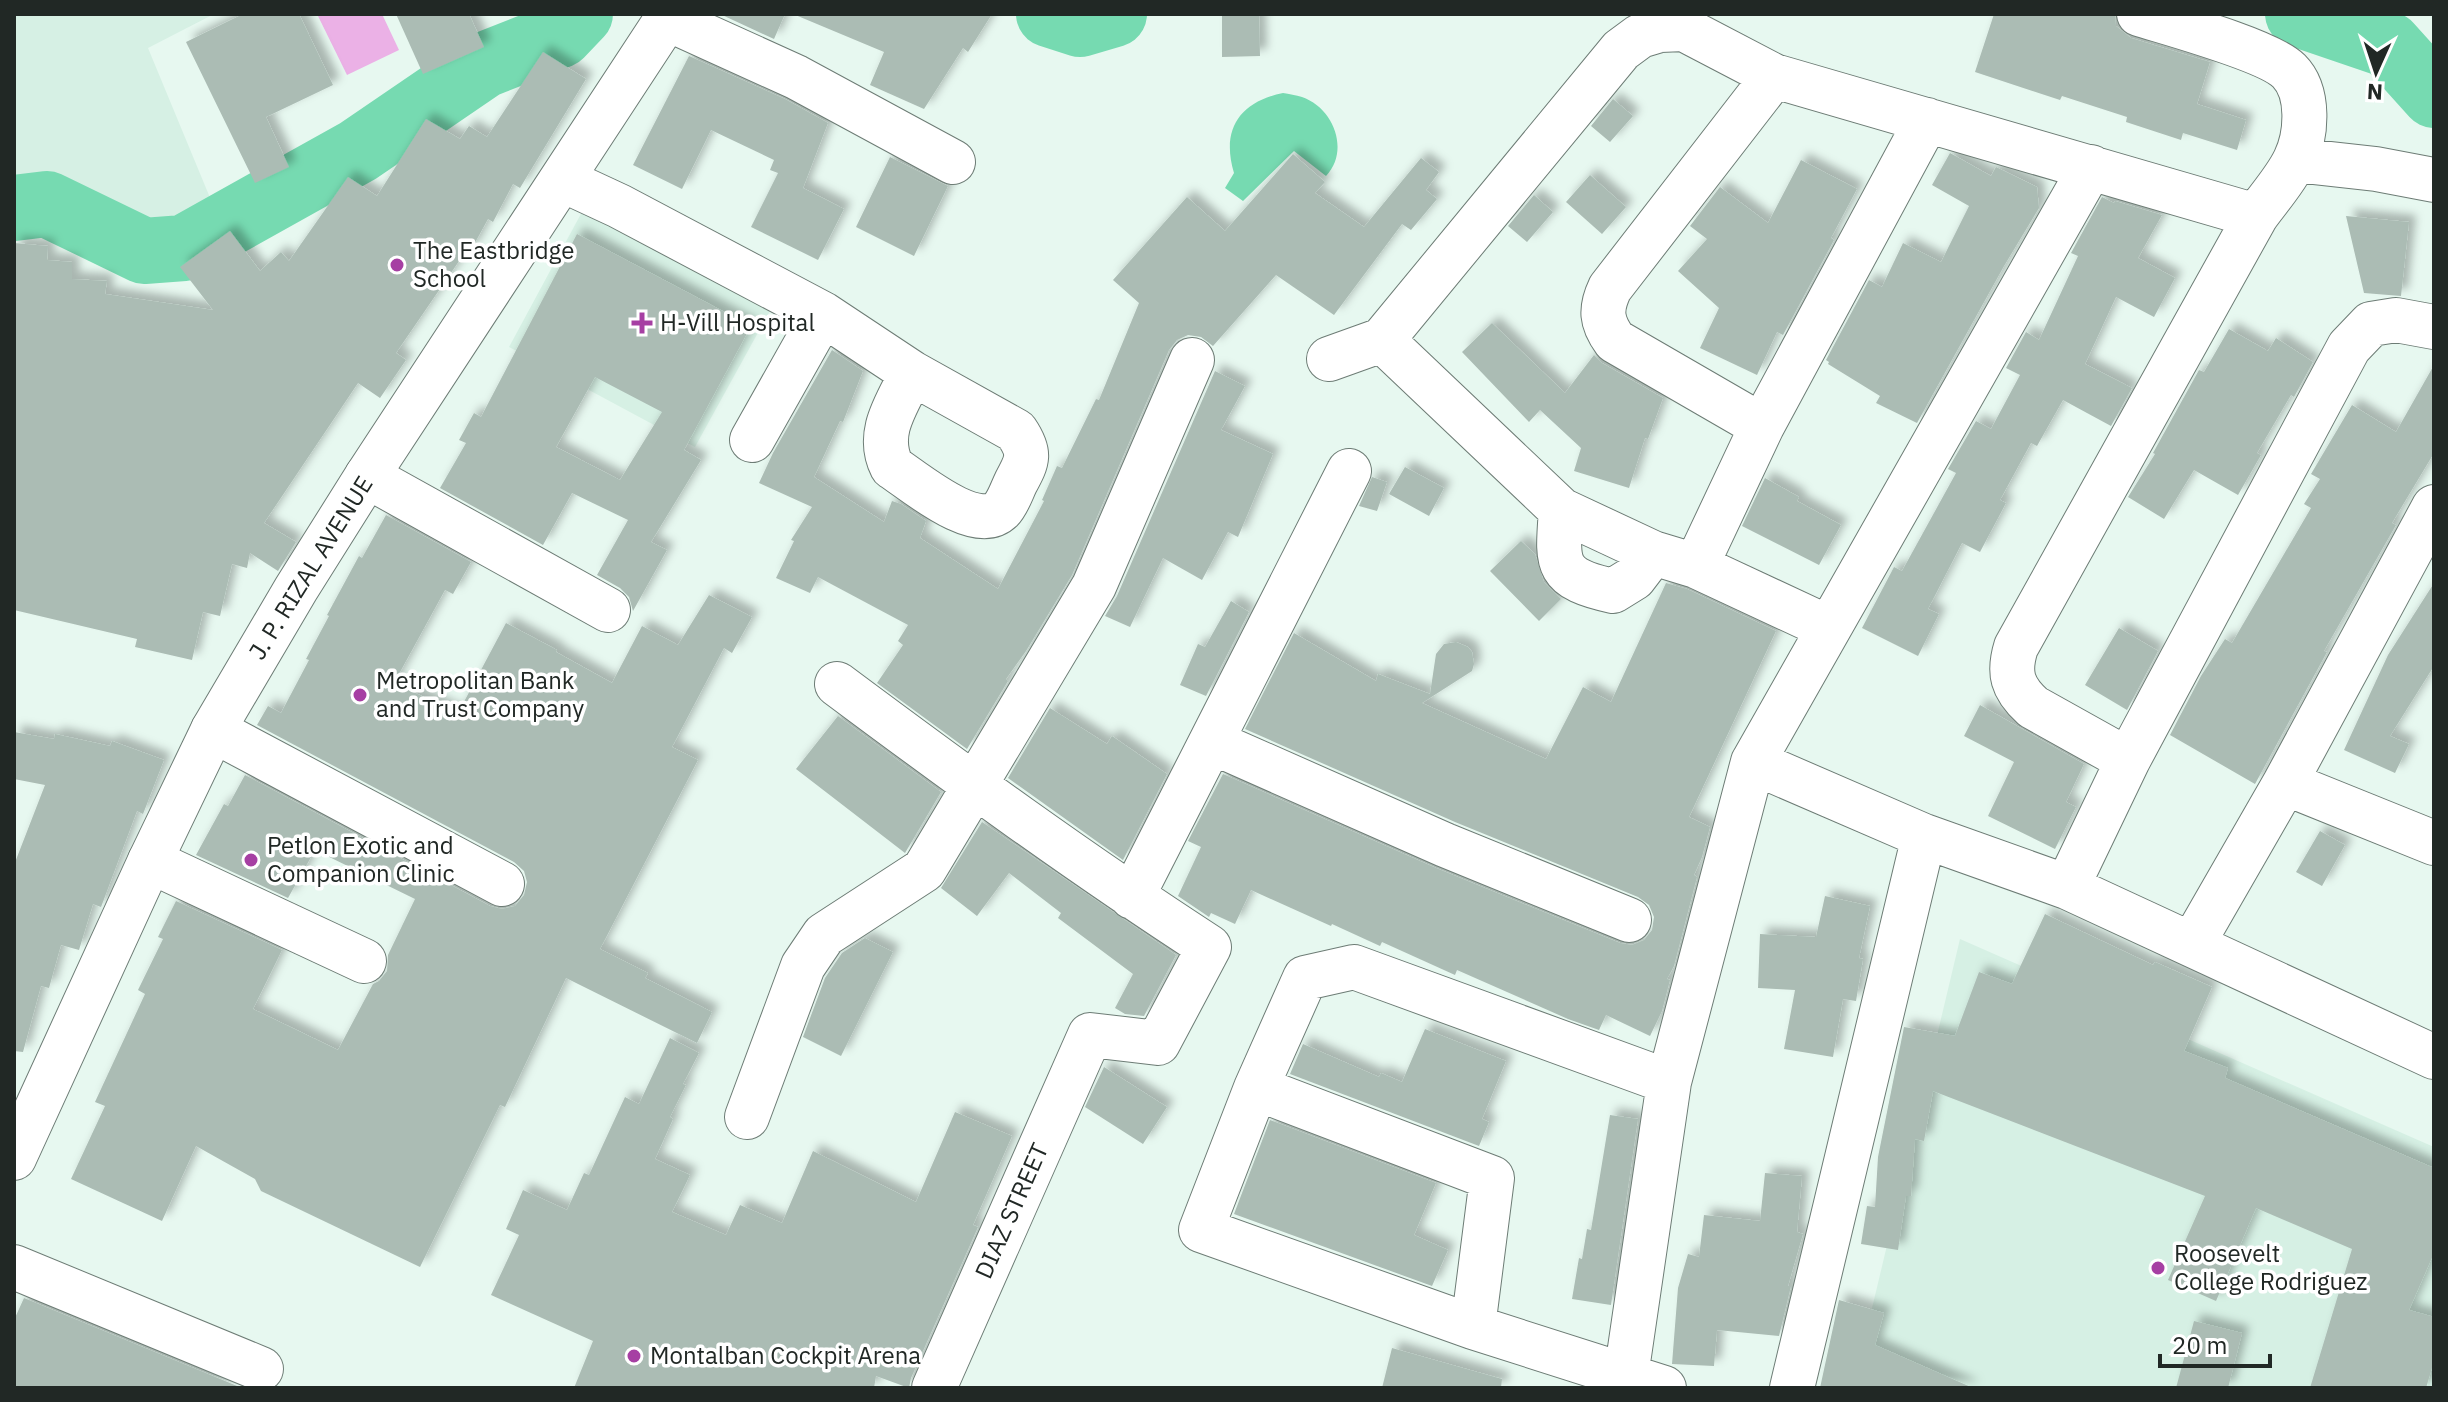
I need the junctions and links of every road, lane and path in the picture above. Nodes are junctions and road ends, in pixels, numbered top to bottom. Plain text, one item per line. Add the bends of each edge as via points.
1 (2139, 14) edge
2 (669, 16) edge
3 (1686, 22) edge
4 (1774, 76) junction
5 (1927, 120) junction
6 (2295, 160) junction
7 (953, 162) dead end
8 (2091, 167) junction
9 (563, 180) junction
10 (2434, 180) edge
11 (2256, 216) junction
12 (823, 314) junction
13 (2434, 327) edge
14 (1382, 340) junction
15 (1329, 359) dead end
16 (1192, 360) dead end
17 (912, 373) dead end
18 (1762, 426) junction
19 (752, 440) dead end
20 (1349, 471) dead end
21 (367, 476) junction
22 (2434, 507) edge
23 (1561, 510) junction
24 (1653, 553) junction
25 (1696, 566) junction
26 (608, 610) dead end
27 (1829, 628) junction
28 (837, 684) dead end
29 (213, 730) junction
30 (1212, 742) junction
31 (2128, 760) junction
32 (1753, 762) junction
33 (2285, 783) junction
34 (974, 786) junction
35 (1924, 836) junction
36 (2434, 843) edge
37 (150, 861) junction
38 (502, 884) dead end
39 (2067, 887) junction
40 (1132, 897) junction
41 (1629, 920) dead end
42 (2193, 943) junction
43 (364, 961) dead end
44 (2434, 1057) edge
45 (1669, 1082) junction
46 (1256, 1088) junction
47 (747, 1117) dead end
48 (14, 1158) edge
49 (14, 1267) edge
50 (1473, 1327) junction
51 (261, 1369) dead end
52 (1645, 1382) edge
53 (934, 1388) edge
54 (1792, 1388) edge

1 - 6 street via 2264,56 2290,71 2303,98 2303,130
2 - 7 street
2 - 9 street, J. P. RIZAL AVENUE
3 - 4 street
3 - 14 street via 1640,36 1621,50
4 - 5 street
4 - 18 street via 1610,288 1602,306 1605,328 1615,341
5 - 8 street
5 - 18 street
6 - 10 street
6 - 11 street
8 - 11 street
8 - 27 street
9 - 12 street
9 - 21 street, J. P. RIZAL AVENUE
11 - 31 street via 2010,666 2022,697 2033,707
12 - 17 street
12 - 19 street
13 - 31 street via 2396,320 2371,324 2349,347
14 - 15 street
14 - 23 street
16 - 34 street via 1094,586
18 - 25 street
20 - 30 street
21 - 26 street
21 - 29 street, J. P. RIZAL AVENUE
22 - 33 street
23 - 24 street
23 - 24 street via 1558,558 1569,575 1589,586 1613,591 1634,578
24 - 25 street
25 - 27 street
27 - 32 street
28 - 34 street
29 - 37 street, J. P. RIZAL AVENUE
29 - 38 street
30 - 40 street
30 - 41 street
31 - 39 street
32 - 35 street
32 - 45 street
33 - 36 street
33 - 42 street
34 - 40 street
34 - 47 street via 924,870 824,935 803,966
35 - 39 street
35 - 54 street
37 - 43 street
37 - 48 street, J. P. RIZAL AVENUE
39 - 42 street
40 - 53 street, DIAZ STREET via 1209,947 1158,1043 1090,1035
42 - 44 street
45 - 46 street via 1354,967 1305,978
45 - 52 street
46 - 50 street via 1492,1178
46 - 50 street via 1201,1230
49 - 51 street
50 - 52 street

